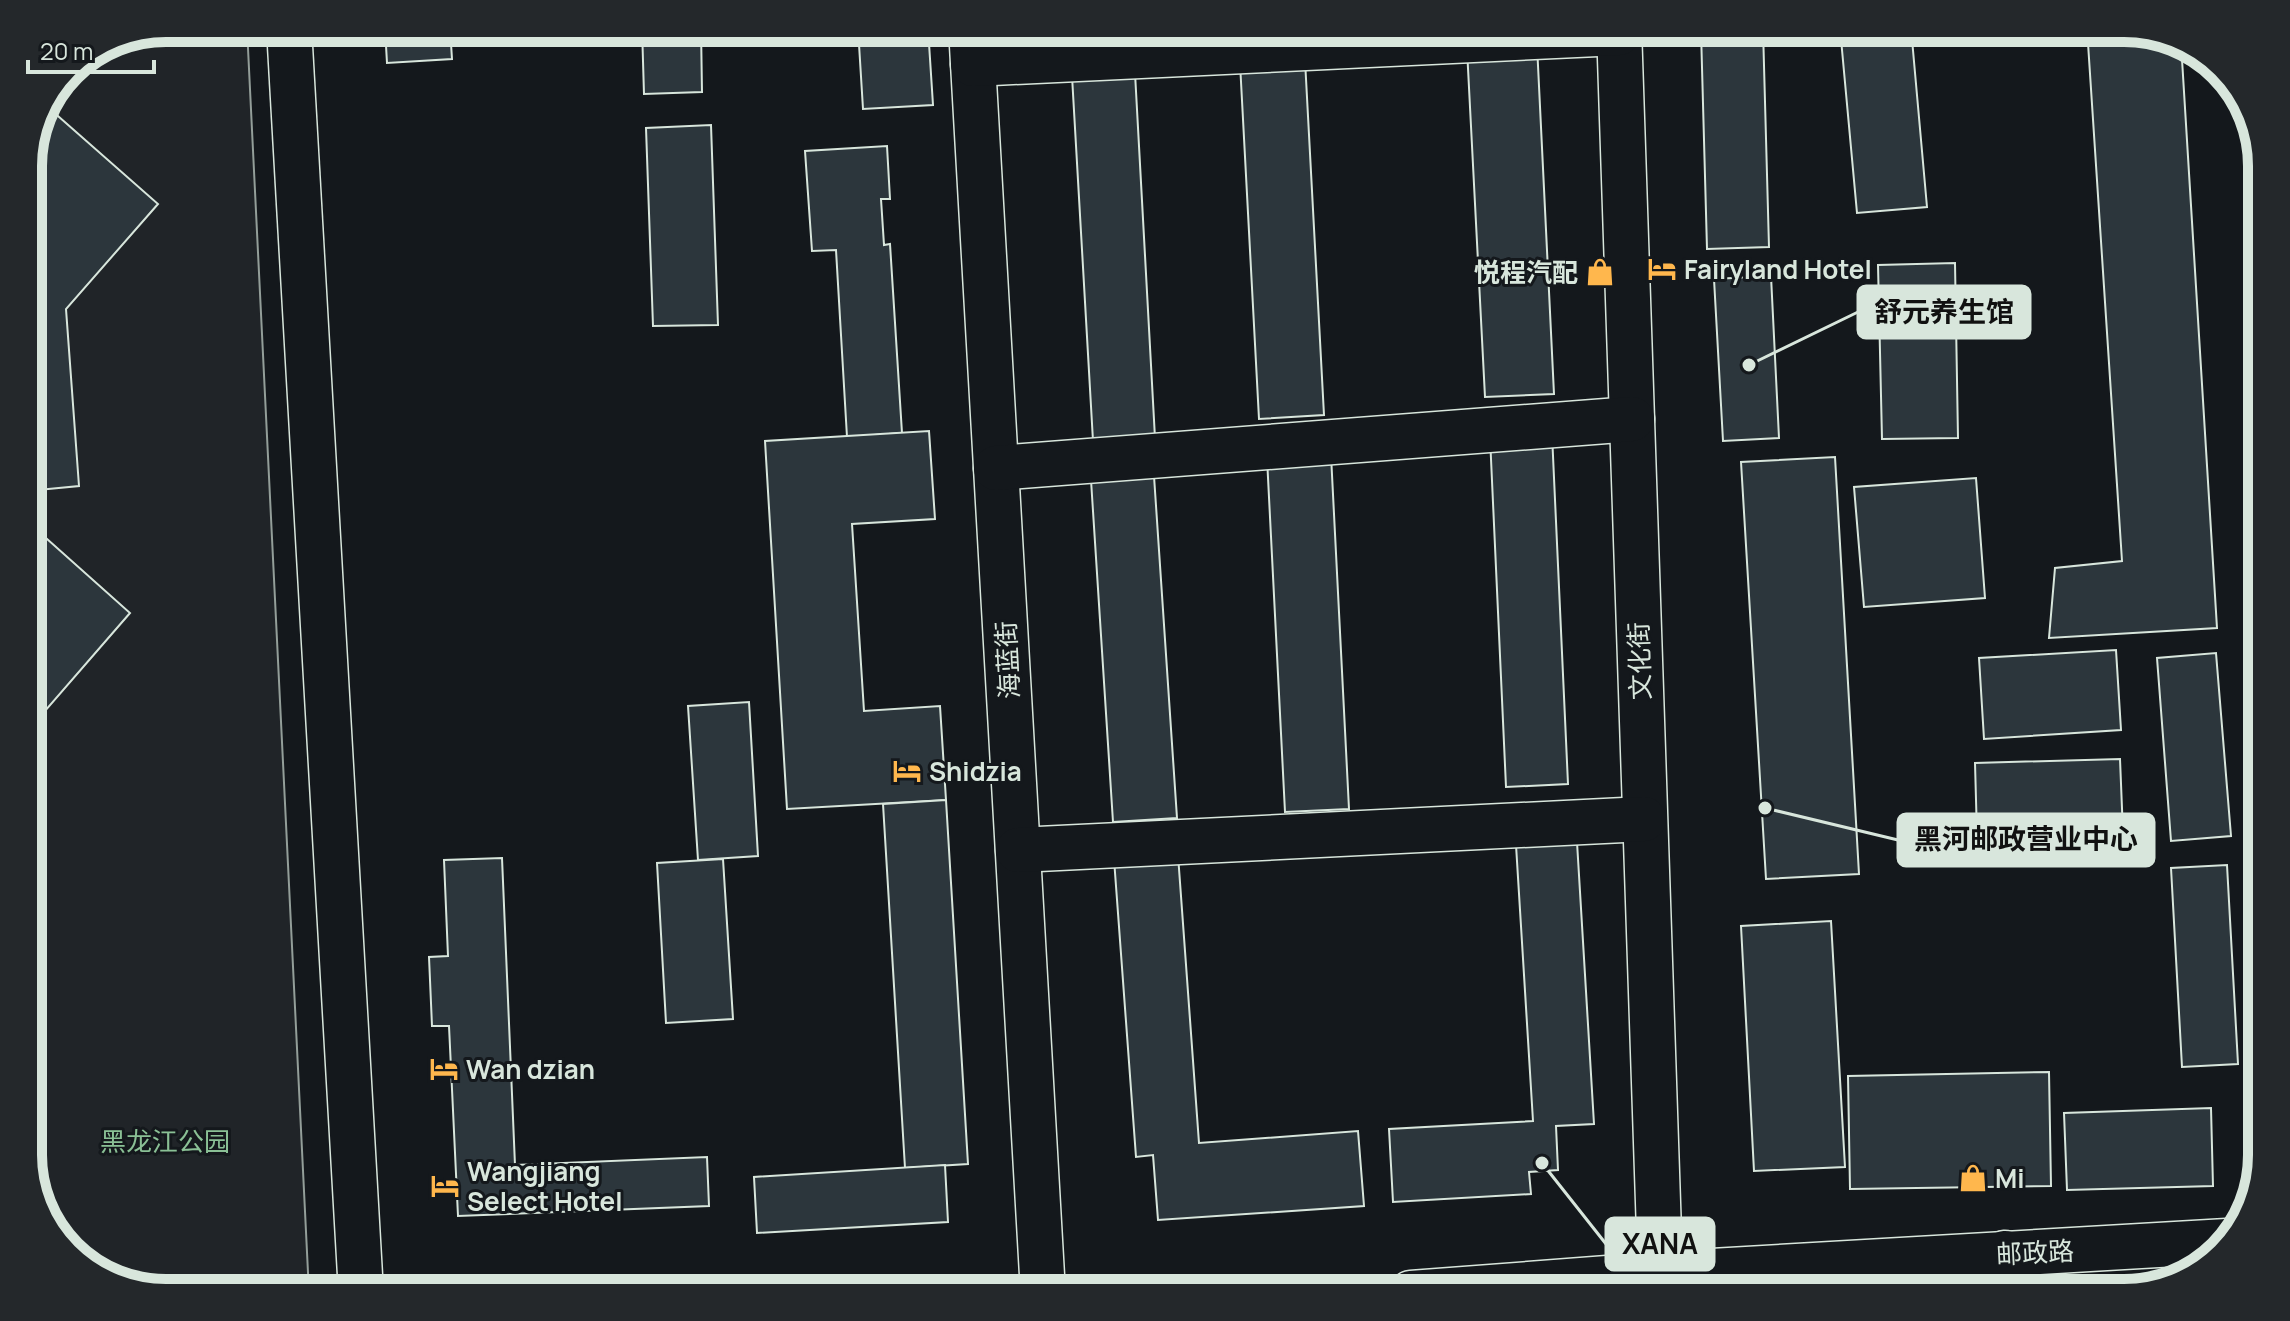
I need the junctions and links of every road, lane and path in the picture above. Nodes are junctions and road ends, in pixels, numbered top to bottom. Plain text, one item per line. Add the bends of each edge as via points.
1 (290, 42) edge
2 (1134, 42) edge
3 (1619, 42) edge
4 (972, 46) edge
5 (1632, 419) junction
6 (996, 468) junction
7 (1644, 819) junction
8 (1018, 850) junction
9 (2212, 1243) edge
10 (2006, 1273) edge
11 (360, 1279) edge
12 (1042, 1279) edge
13 (1661, 1279) edge
14 (1799, 1279) edge

1 - 11 street
2 - 4 street
3 - 5 street, 文化街
4 - 6 street, 海蓝街
5 - 6 street
5 - 7 street, 文化街
6 - 8 street, 海蓝街
7 - 8 street
7 - 13 street, 文化街
8 - 12 street, 海蓝街
9 - 10 street, 邮政路
10 - 14 street, 邮政路

